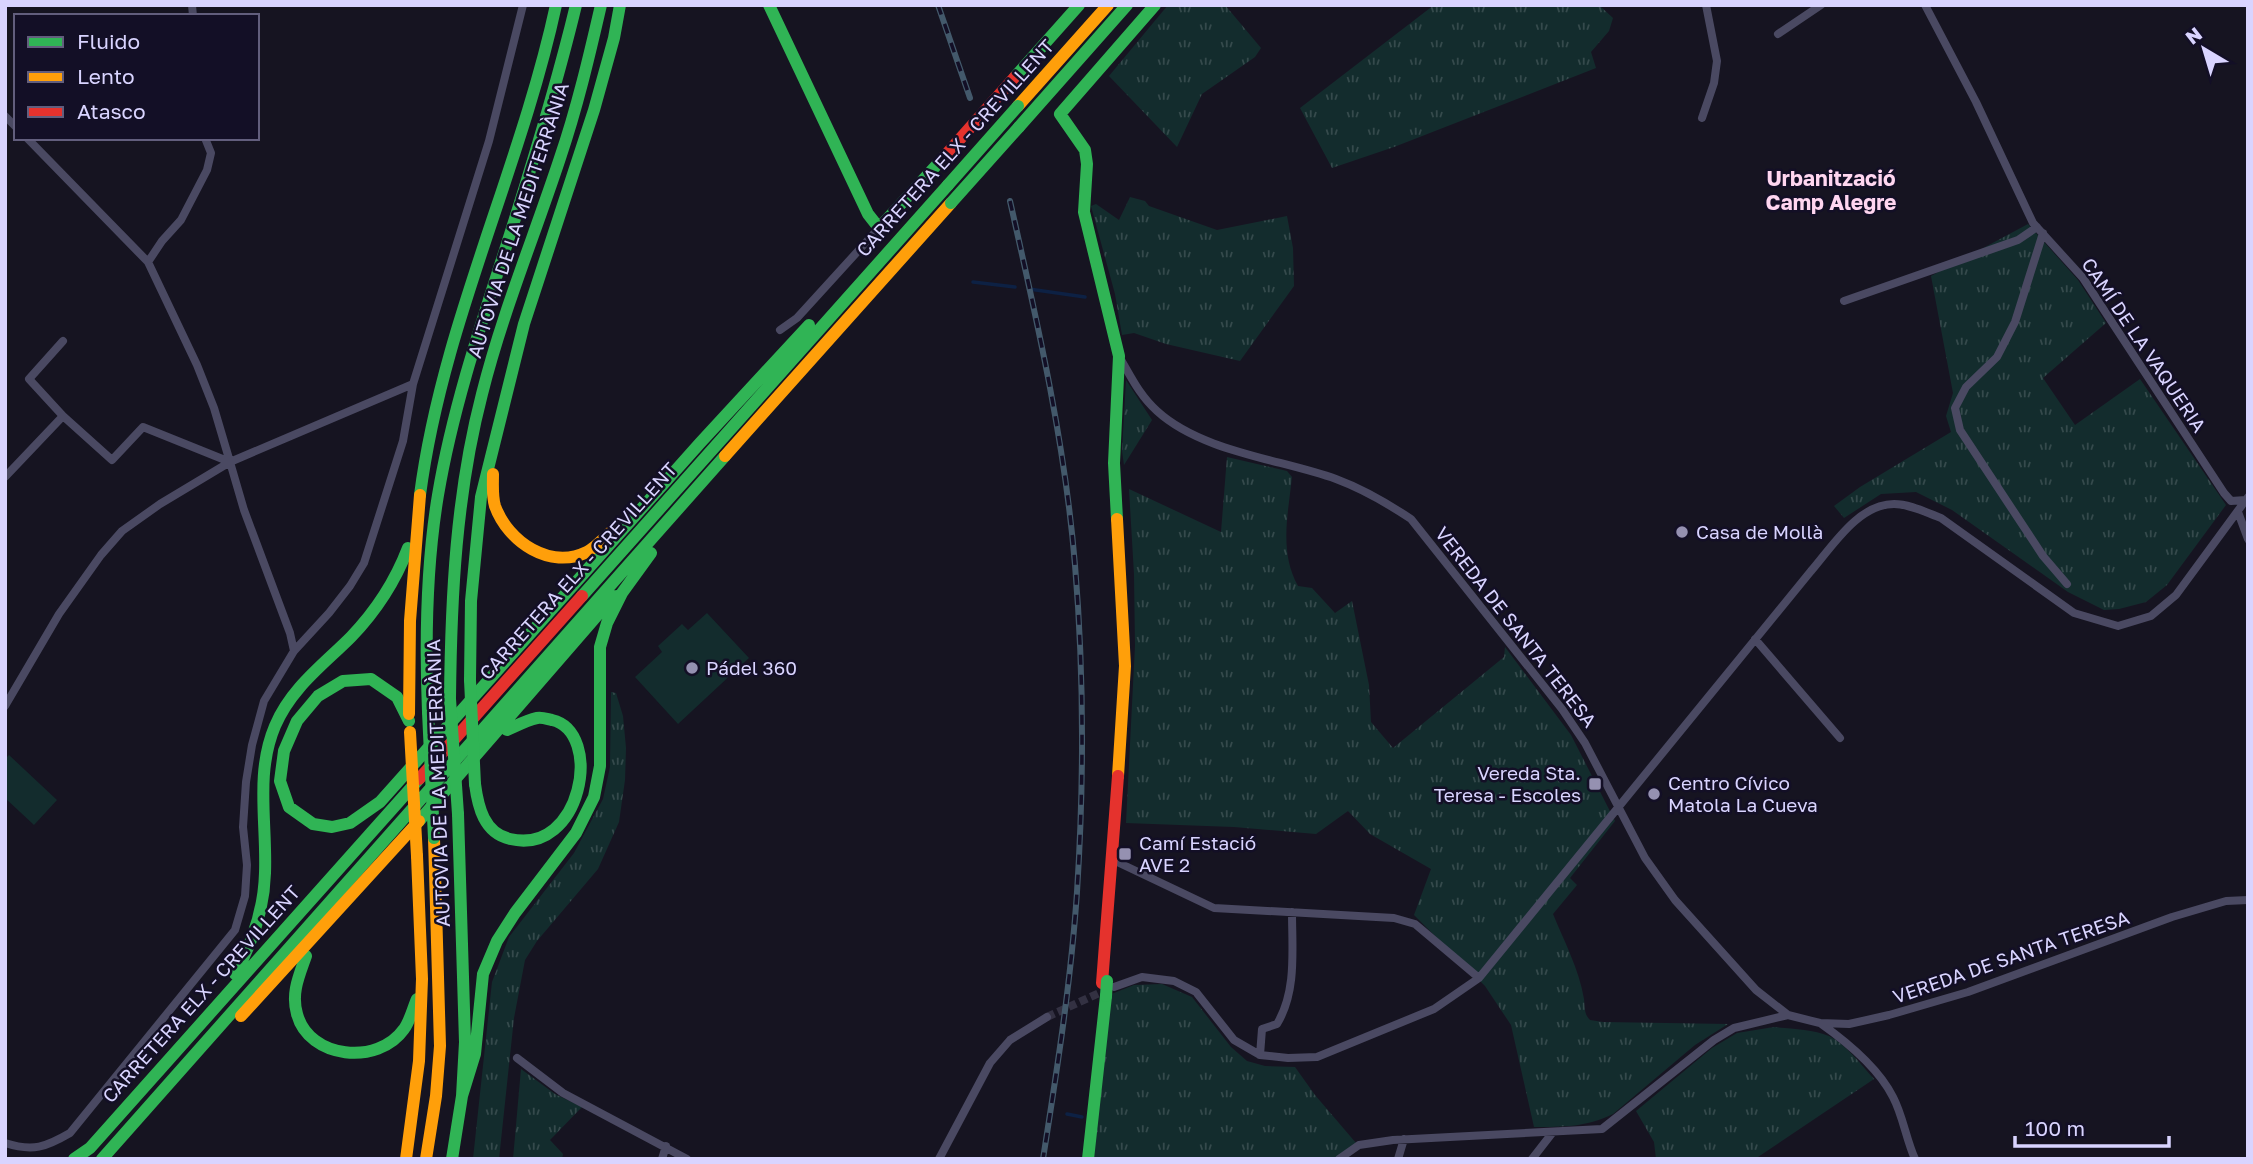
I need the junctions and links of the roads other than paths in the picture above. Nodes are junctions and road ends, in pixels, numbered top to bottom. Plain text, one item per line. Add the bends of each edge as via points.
1 (523, 5) edge
2 (556, 5) edge
3 (576, 5) edge
4 (601, 5) edge
5 (620, 5) edge
6 (769, 5) edge
7 (1079, 5) edge
8 (1108, 5) edge
9 (1127, 5) edge
10 (1156, 5) edge
11 (1706, 5) edge
12 (1822, 5) edge
13 (1925, 5) edge
14 (1778, 34) dead end
15 (1702, 118) dead end
16 (29, 140) edge
17 (206, 140) edge
18 (933, 202) junction
19 (879, 228) junction
20 (2040, 230) junction
21 (148, 262) junction
22 (1844, 301) dead end
23 (780, 330) dead end
24 (63, 341) dead end
25 (1122, 361) junction
26 (792, 383) junction
27 (413, 384) junction
28 (63, 416) junction
29 (700, 443) junction
30 (493, 446) junction
31 (230, 461) junction
32 (5, 477) edge
33 (2247, 499) edge
34 (2238, 512) junction
35 (415, 525) junction
36 (2248, 539) edge
37 (651, 553) junction
38 (2067, 584) dead end
39 (1755, 639) junction
40 (294, 651) junction
41 (5, 706) edge
42 (410, 726) junction
43 (1840, 738) dead end
44 (476, 758) junction
45 (1618, 807) junction
46 (1115, 861) junction
47 (2248, 900) edge
48 (1292, 912) junction
49 (336, 916) junction
50 (1479, 978) junction
51 (422, 979) junction
52 (1106, 989) junction
53 (1788, 1015) junction
54 (1047, 1017) tunnel mouth
55 (200, 1022) junction
56 (1820, 1023) junction
57 (1260, 1055) junction
58 (517, 1058) dead end
59 (461, 1096) junction
60 (137, 1119) junction
61 (1553, 1132) junction
62 (1404, 1139) junction
63 (5, 1143) edge
64 (666, 1146) junction
65 (74, 1159) edge
66 (102, 1159) edge
67 (406, 1159) edge
68 (426, 1159) edge
69 (452, 1159) edge
70 (662, 1159) edge
71 (687, 1159) edge
72 (939, 1159) edge
73 (1086, 1159) edge
74 (1339, 1159) edge
75 (1398, 1159) edge
76 (1532, 1159) edge
77 (1915, 1159) edge

1 - 27 street via 489,141
2 - 35 main road via 537,87 451,346
3 - 68 main road, AUTOVIA DE LA MEDITERRÀNIA, bridge via 551,109 480,328 444,465 431,552 426,670 440,1046
4 - 59 main road, AUTOVIA DE LA MEDITERRÀNIA, bridge via 571,125 511,297 460,498 450,699 464,987
5 - 30 main road via 594,110 524,324
6 - 19 main road via 868,214
7 - 19 main road, bridge
8 - 18 main road, CARRETERA ELX - CREVILLENT, bridge
9 - 26 main road, CARRETERA ELX - CREVILLENT, bridge
10 - 25 main road via 1060,114 1086,153 1084,212
11 - 15 street via 1717,61
12 - 14 street
13 - 20 street, CAMÍ DE LA VAQUERIA
16 - 21 street
17 - 21 street via 211,153 207,170 181,220
18 - 29 main road
18 - 55 main road, CARRETERA ELX - CREVILLENT
19 - 23 street via 797,318
20 - 22 street
20 - 33 street, CAMÍ DE LA VAQUERIA via 2083,278 2224,493 2231,501
20 - 38 street via 2015,322 1997,356 1966,387 1955,408 1960,430 2043,556
21 - 31 street via 197,365
24 - 28 street via 29,379
25 - 45 street, VEREDA DE SANTA TERESA via 1142,395 1189,433 1336,479 1411,519 1562,709
25 - 46 main road via 1114,463 1125,666
26 - 37 main road
26 - 60 main road, CARRETERA ELX - CREVILLENT
27 - 31 street
27 - 40 street via 402,441 364,562 329,613
28 - 31 street via 111,460 143,427
28 - 32 street
29 - 30 main road via 618,526 587,551 567,556 521,545 504,527 494,503
29 - 42 main road via 363,818 325,828 308,823 285,800 280,781 286,740 299,716 334,684 371,679 398,698
30 - 44 main road, bridge via 481,496 471,601 470,680 479,810 495,834 529,841 546,836 572,808 583,773 582,756 573,734 559,721 545,717 519,722
31 - 40 street
31 - 41 street via 122,531 59,614
33 - 34 street
34 - 36 street
34 - 39 street via 2176,595 2151,616 2118,626 2074,613 1941,518 1894,504 1871,509 1841,536
35 - 42 main road
35 - 55 main road via 393,584 373,612 299,687 274,729 263,769 263,912 237,971
37 - 44 main road
37 - 59 main road via 622,593 600,647 600,766 594,797 576,832 497,941 483,974 475,1054
39 - 43 street
39 - 45 street
40 - 63 street via 264,701 252,745 243,827 245,895 234,930 70,1132 47,1146 21,1148
42 - 51 main road, bridge
44 - 49 main road
45 - 50 street
45 - 53 street, VEREDA DE SANTA TERESA via 1645,858 1675,900 1756,990
46 - 48 street via 1214,908
46 - 52 main road
47 - 56 street, VEREDA DE SANTA TERESA via 2226,901 2172,917 1889,1016 1849,1024
48 - 50 street via 1394,918 1415,924
48 - 57 street via 1293,976 1283,1014 1277,1024 1262,1029
49 - 51 main road via 293,983 300,1024 318,1044 350,1055 379,1051 407,1024
49 - 60 main road
50 - 57 street via 1434,1009 1317,1057
51 - 67 main road via 419,1061
52 - 57 street via 1142,977 1174,981 1196,992 1234,1041
52 - 73 main road
53 - 56 street, VEREDA DE SANTA TERESA
53 - 61 street via 1734,1028 1714,1040 1602,1129
54 - 72 street via 1010,1040 990,1063
55 - 65 main road, CARRETERA ELX - CREVILLENT via 90,1148
56 - 77 street via 1846,1041 1884,1082
58 - 64 street via 563,1093
59 - 69 main road, AUTOVIA DE LA MEDITERRÀNIA
60 - 66 main road, CARRETERA ELX - CREVILLENT
61 - 62 street
61 - 76 street
62 - 74 street via 1359,1145
62 - 75 street
64 - 70 street
64 - 71 street

